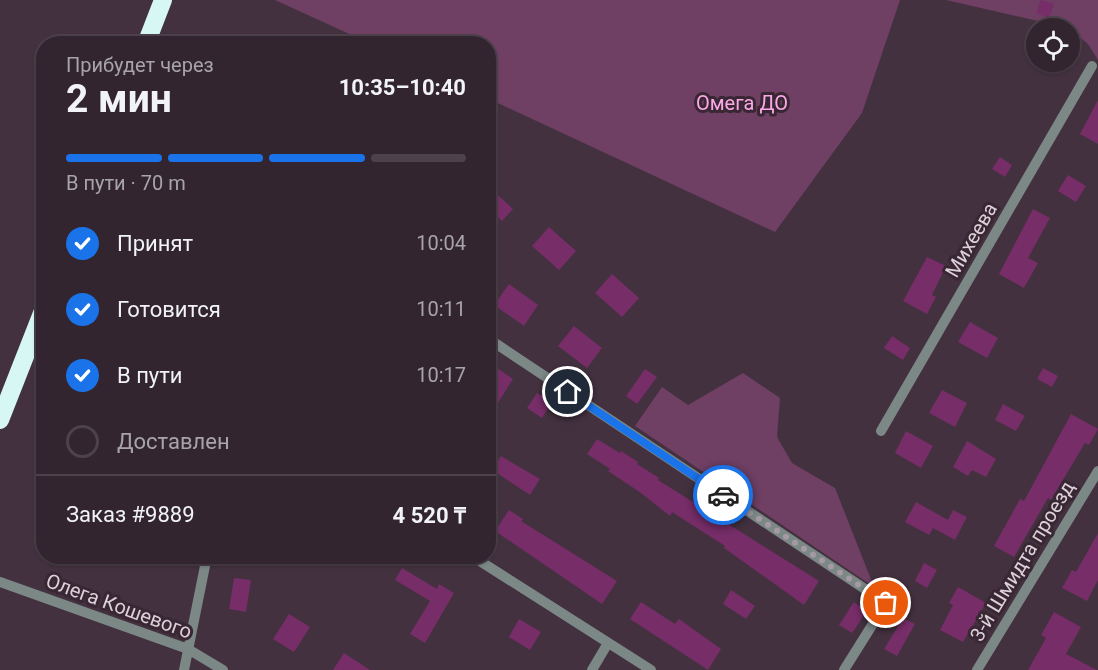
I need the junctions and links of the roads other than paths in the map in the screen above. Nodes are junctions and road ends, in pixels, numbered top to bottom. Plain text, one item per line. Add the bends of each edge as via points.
1 (163, 0) edge
2 (149, 36) edge
3 (1092, 66) dead end
4 (36, 328) edge
5 (496, 344) edge
6 (0, 420) edge
7 (881, 431) dead end
8 (1098, 471) edge
9 (205, 564) edge
10 (485, 564) edge
11 (0, 582) edge
12 (608, 643) junction
13 (188, 649) junction
14 (184, 670) edge
15 (223, 670) edge
16 (592, 670) edge
17 (651, 670) edge
18 (844, 670) edge
19 (977, 670) edge

1 - 2 highway
3 - 7 street, Михеева
4 - 6 highway
5 - 18 street via 886,603
8 - 19 street, 3-й Шмидта проезд
9 - 13 street
10 - 12 street
11 - 13 street, Олега Кошевого
12 - 16 street
12 - 17 street
13 - 14 street
13 - 15 street, Олега Кошевого

